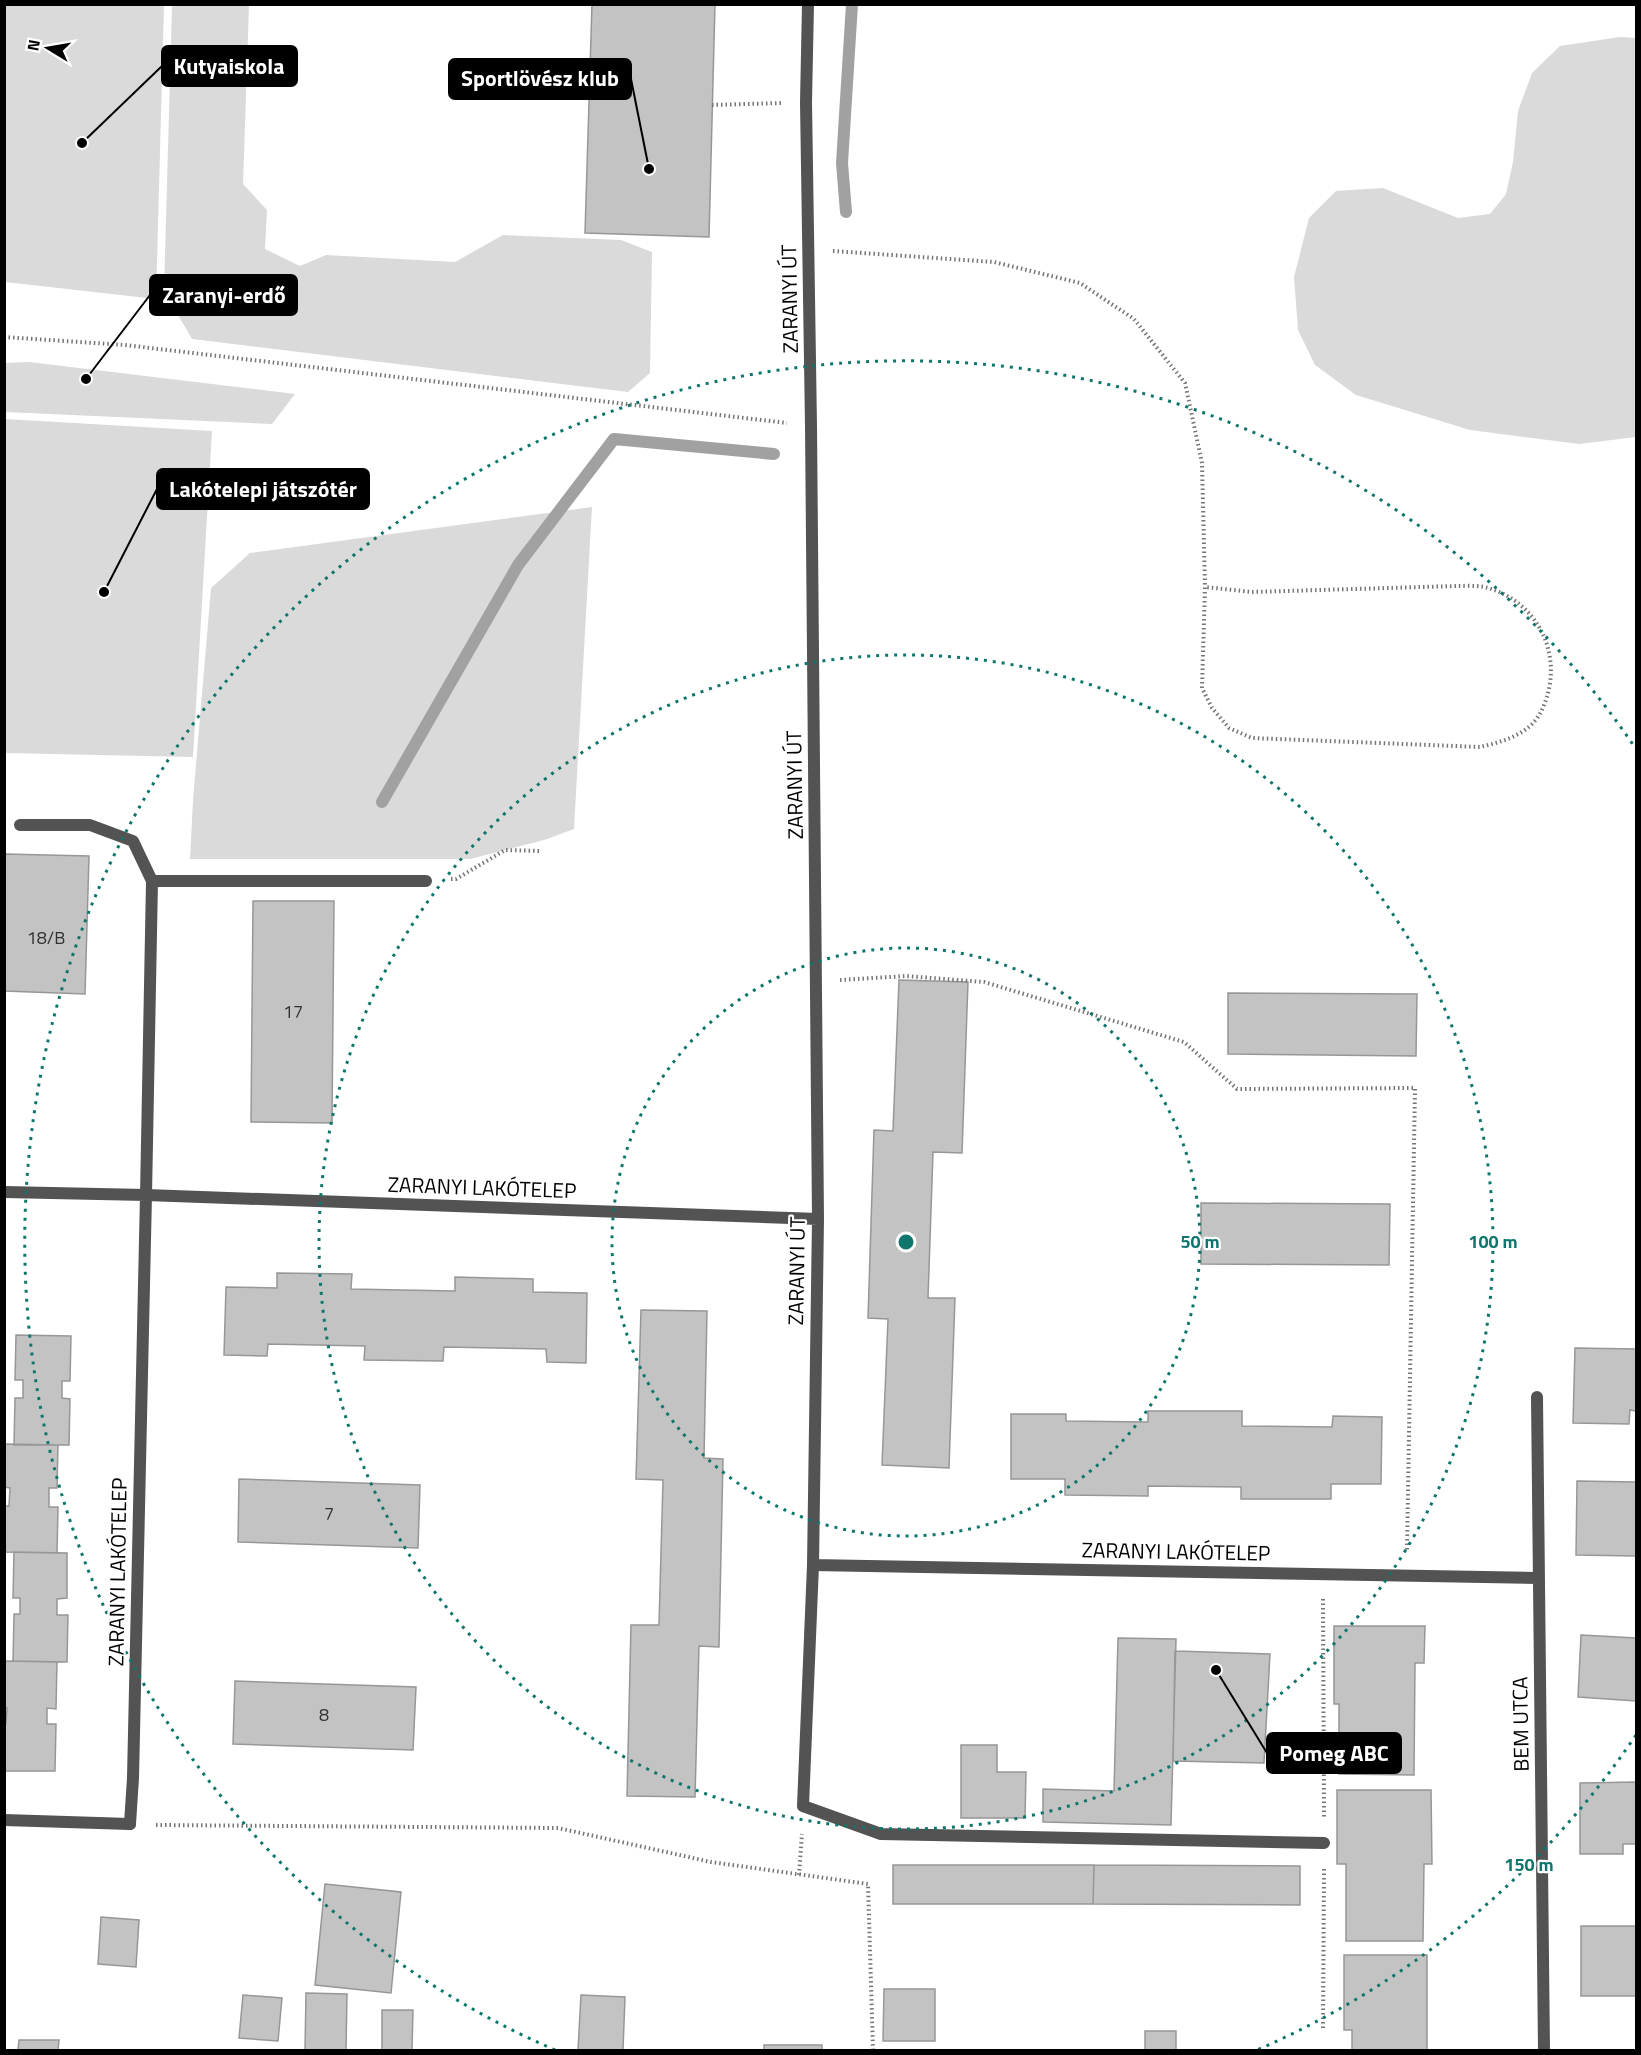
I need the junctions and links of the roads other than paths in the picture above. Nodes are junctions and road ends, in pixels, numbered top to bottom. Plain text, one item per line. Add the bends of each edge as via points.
1 (808, 4) edge
2 (20, 825) dead end
3 (152, 881) junction
4 (426, 881) road end
5 (4, 1192) edge
6 (146, 1195) junction
7 (818, 1219) junction
8 (1537, 1397) dead end
9 (813, 1565) junction
10 (1538, 1578) junction
11 (4, 1820) edge
12 (1324, 1843) road end
13 (1544, 2050) edge

1 - 7 street, ZARANYI ÚT
2 - 3 street, ZARANYI LAKÓTELEP via 90,825 133,842
3 - 4 street
3 - 6 street, ZARANYI LAKÓTELEP
5 - 6 street, ZARANYI LAKÓTELEP
6 - 7 street, ZARANYI LAKÓTELEP
6 - 11 street, ZARANYI LAKÓTELEP via 130,1824
7 - 9 street, ZARANYI ÚT
8 - 10 street, BEM UTCA
9 - 10 street, ZARANYI LAKÓTELEP
9 - 12 street, ZARANYI ÚT via 803,1806 881,1834
10 - 13 street, BEM UTCA

